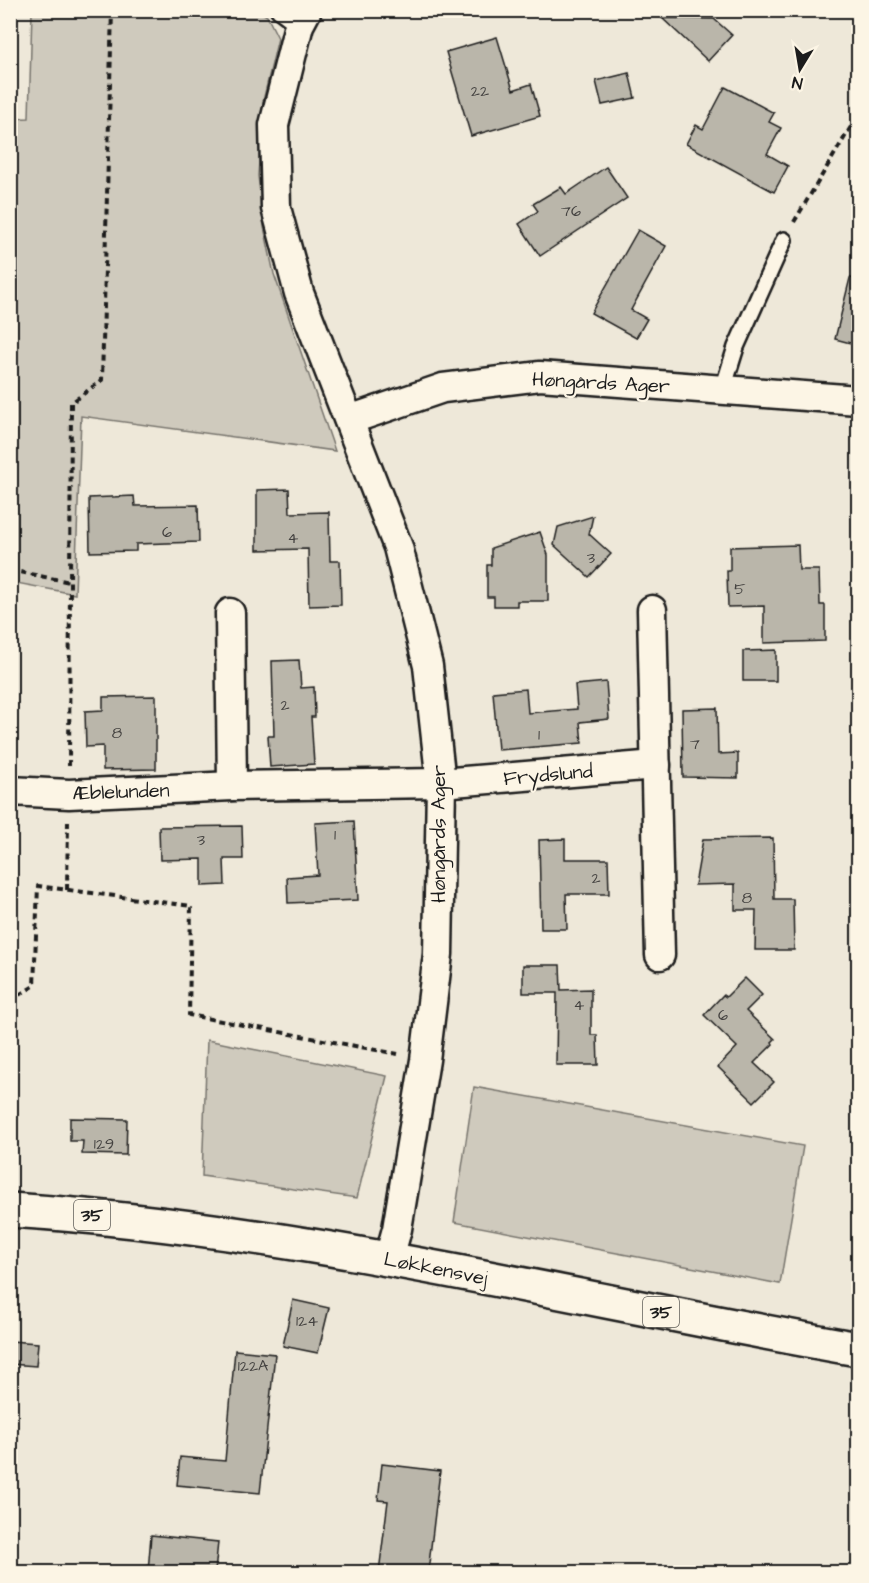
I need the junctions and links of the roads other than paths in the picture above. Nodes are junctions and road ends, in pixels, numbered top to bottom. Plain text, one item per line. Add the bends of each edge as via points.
1 (295, 15) edge
2 (784, 240) road end
3 (723, 389) junction
4 (858, 400) edge
5 (349, 420) junction
6 (652, 610) dead end
7 (230, 613) dead end
8 (656, 765) junction
9 (441, 783) junction
10 (232, 786) junction
11 (10, 791) edge
12 (660, 955) dead end
13 (10, 1210) edge
14 (389, 1258) junction
15 (858, 1349) edge

1 - 5 street, Høngårds Ager via 274,125 276,208 299,293
2 - 3 lane via 736,347
3 - 4 street, Høngårds Ager
3 - 5 street, Høngårds Ager via 540,376 443,388
5 - 9 street, Høngårds Ager via 398,547 429,666
6 - 8 street
7 - 10 street
8 - 9 street, Frydslund
8 - 12 street
9 - 10 street, Æblelunden
9 - 14 street, Høngårds Ager via 438,954 425,1060
10 - 11 street, Æblelunden via 69,794
13 - 14 main road, Løkkensvej / 35 via 165,1223
14 - 15 main road, Løkkensvej / 35

